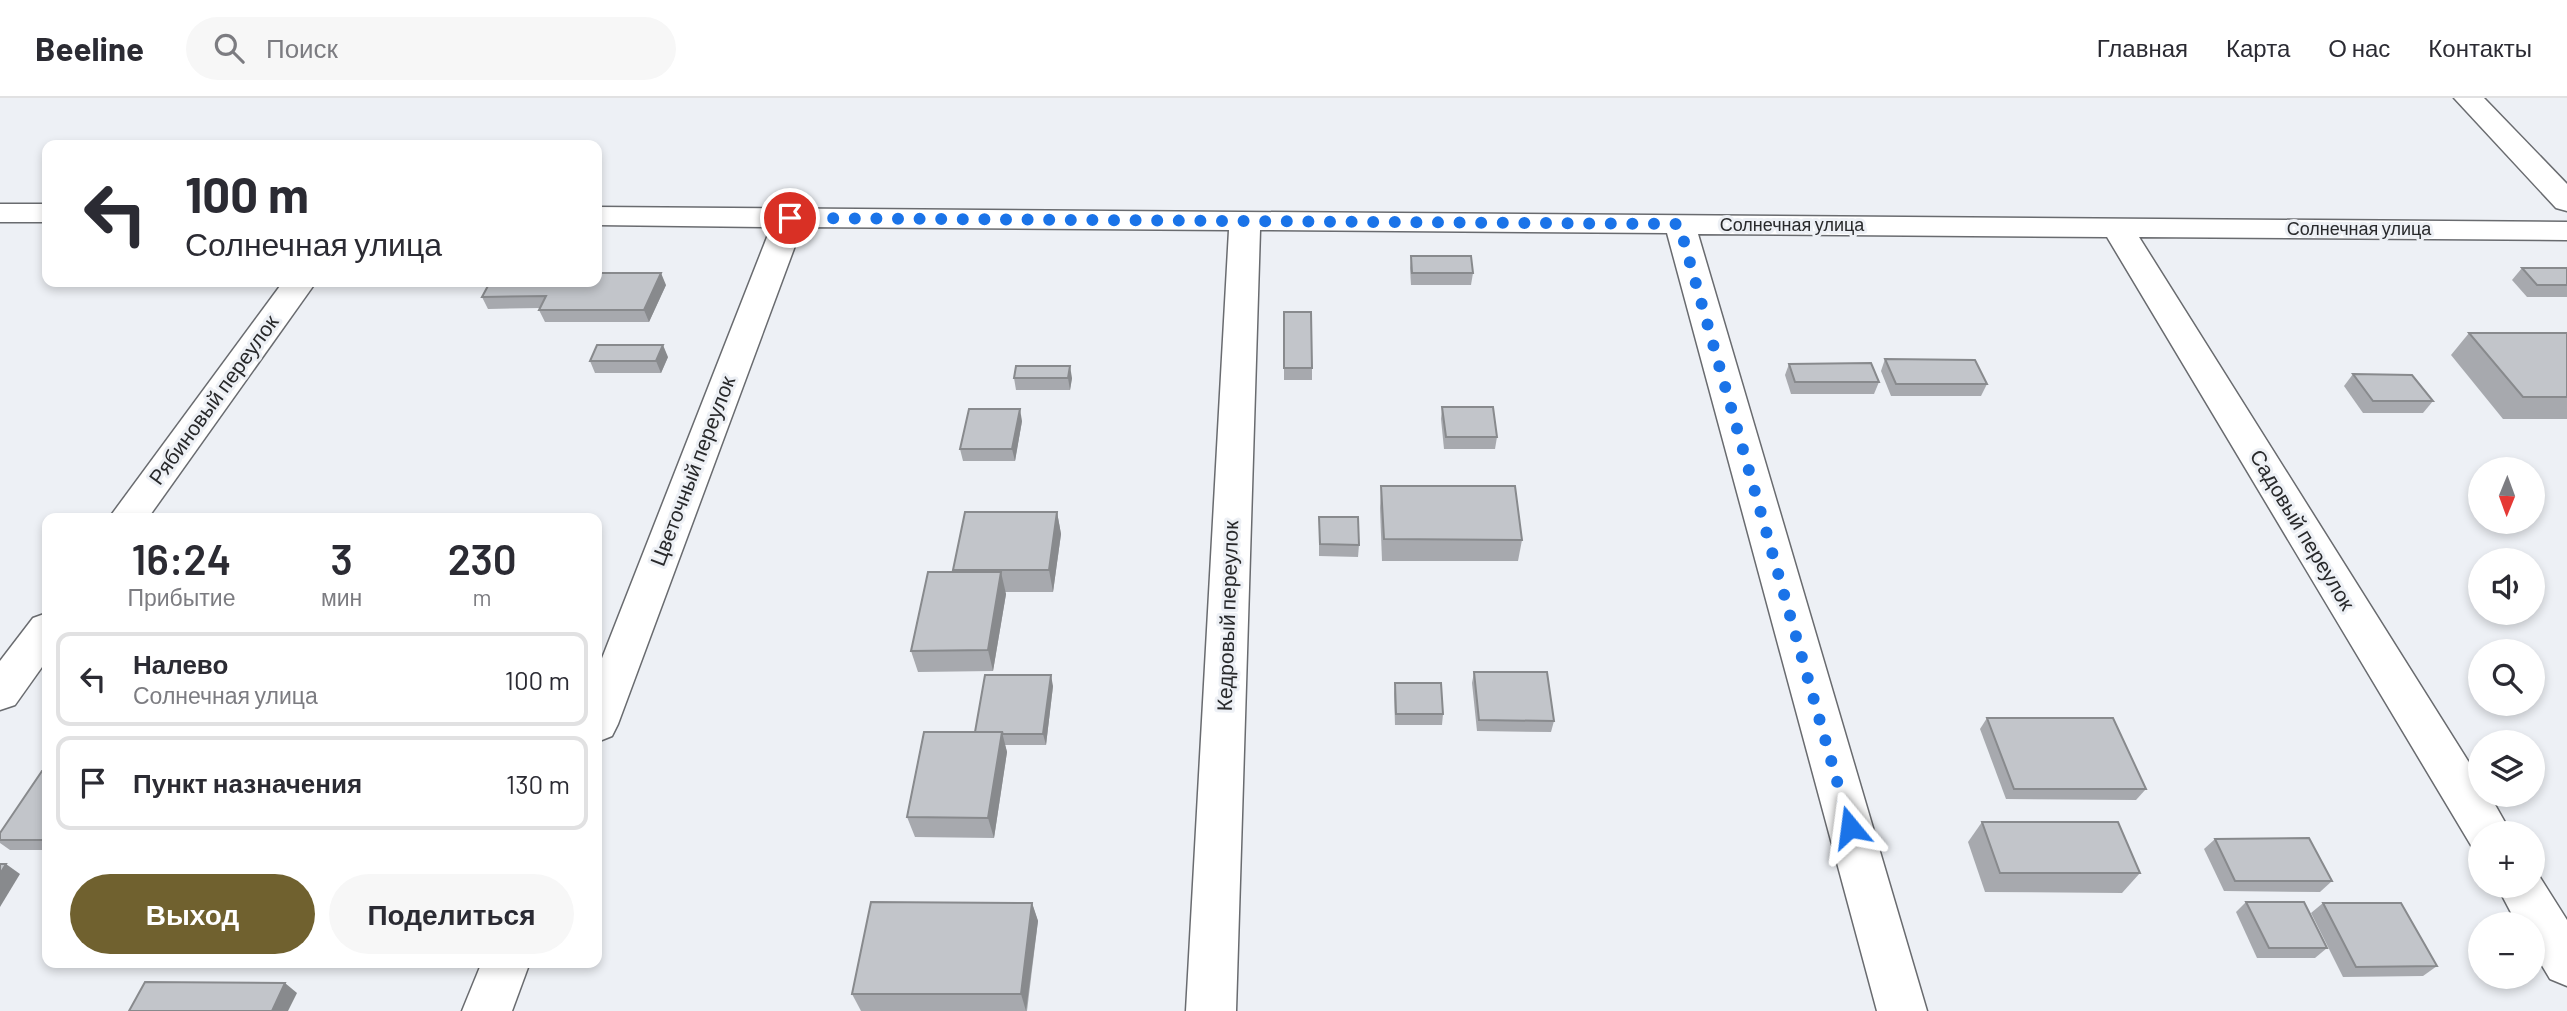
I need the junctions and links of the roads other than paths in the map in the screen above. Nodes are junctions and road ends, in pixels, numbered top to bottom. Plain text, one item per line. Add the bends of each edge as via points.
1 (2468, 98) edge
2 (2567, 202) edge
3 (0, 213) edge
4 (42, 213) edge
5 (602, 216) edge
6 (790, 218) junction
7 (1245, 221) junction
8 (1679, 224) junction
9 (2116, 227) junction
10 (2567, 231) edge
11 (296, 287) edge
12 (132, 513) edge
13 (42, 635) edge
14 (0, 693) edge
15 (602, 711) edge
16 (2481, 821) edge
17 (2527, 898) edge
18 (2567, 963) edge
19 (504, 968) edge
20 (487, 1011) edge
21 (1211, 1011) edge
22 (1902, 1011) edge

1 - 2 street
3 - 4 street
5 - 6 street, Солнечная улица
6 - 7 street, Солнечная улица
6 - 15 street, Цветочный переулок
7 - 8 street, Солнечная улица
7 - 21 street, Кедровый переулок
8 - 9 street, Солнечная улица
8 - 22 street
9 - 10 street, Солнечная улица
9 - 16 street, Садовый переулок
11 - 12 street, Рябиновый переулок
13 - 14 street
17 - 18 street
19 - 20 street

